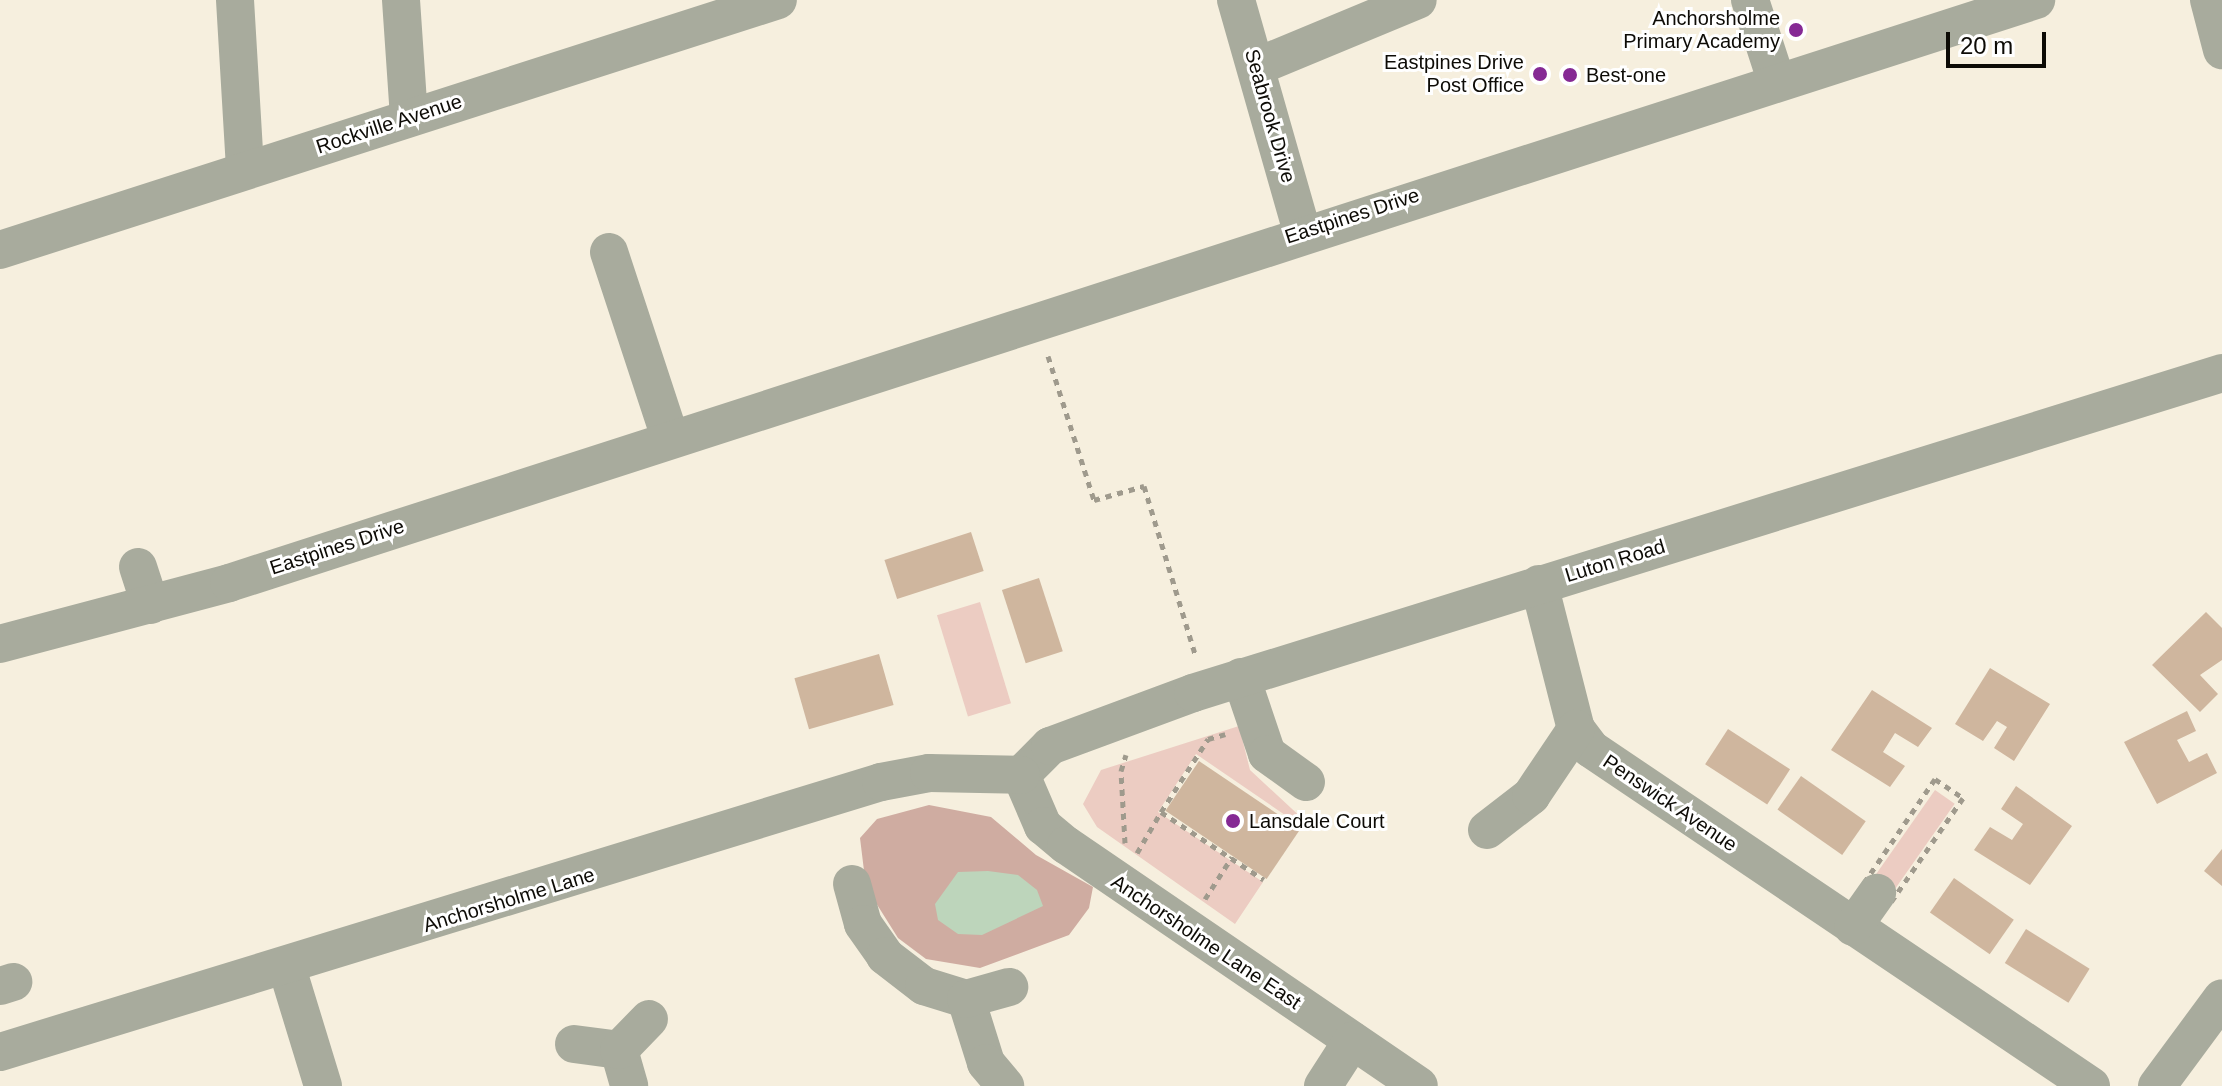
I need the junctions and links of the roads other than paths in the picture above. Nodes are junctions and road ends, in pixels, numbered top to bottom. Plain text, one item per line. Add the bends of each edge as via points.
1 (235, 0) edge
2 (401, 0) edge
3 (778, 0) edge
4 (1236, 0) edge
5 (1418, 0) edge
6 (1750, 0) edge
7 (2036, 0) edge
8 (2209, 0) edge
9 (2222, 50) edge
10 (1256, 67) junction
11 (1776, 80) junction
12 (409, 118) junction
13 (245, 170) junction
14 (1302, 232) junction
15 (0, 250) edge
16 (609, 252) dead end
17 (2222, 373) edge
18 (670, 438) junction
19 (138, 567) dead end
20 (1539, 584) junction
21 (150, 605) junction
22 (0, 644) edge
23 (1223, 682) junction
24 (1576, 729) junction
25 (1021, 775) junction
26 (1306, 782) dead end
27 (1487, 830) dead end
28 (852, 884) dead end
29 (1877, 893) road end
30 (1853, 927) junction
31 (287, 968) junction
32 (1009, 987) dead end
33 (2222, 998) edge
34 (966, 999) junction
35 (649, 1019) dead end
36 (1352, 1041) junction
37 (574, 1044) dead end
38 (619, 1050) junction
39 (0, 1052) edge
40 (323, 1086) edge
41 (629, 1086) edge
42 (1005, 1086) edge
43 (1323, 1086) edge
44 (1419, 1086) edge
45 (2091, 1086) edge
46 (2157, 1086) edge

1 - 13 street
2 - 12 street
3 - 12 street, Rockville Avenue
4 - 10 street, Seabrook Drive
5 - 10 street
6 - 11 street
7 - 11 street, Eastpines Drive
8 - 9 street
10 - 14 street, Seabrook Drive
11 - 14 street, Eastpines Drive
12 - 13 street, Rockville Avenue
13 - 15 street, Rockville Avenue
14 - 18 street, Eastpines Drive
16 - 18 street
17 - 20 street, Luton Road
18 - 21 street, Eastpines Drive
19 - 21 street
20 - 23 street, Luton Road
20 - 24 street, Penswick Avenue
21 - 22 street, Eastpines Drive
23 - 25 street, Luton Road via 1050,746
23 - 26 street via 1257,725 1267,754
24 - 27 street via 1531,796
24 - 30 street, Penswick Avenue via 1591,749
25 - 31 street, Anchorsholme Lane via 929,773 881,782
25 - 36 street, Anchorsholme Lane East via 1043,826
28 - 34 street via 863,924 885,956 924,986
29 - 30 street
30 - 45 street, Penswick Avenue
31 - 39 street, Anchorsholme Lane
31 - 40 street
32 - 34 street
33 - 46 street
34 - 42 street via 986,1063
35 - 38 street
36 - 43 street
36 - 44 street, Anchorsholme Lane East
37 - 38 street
38 - 41 street

